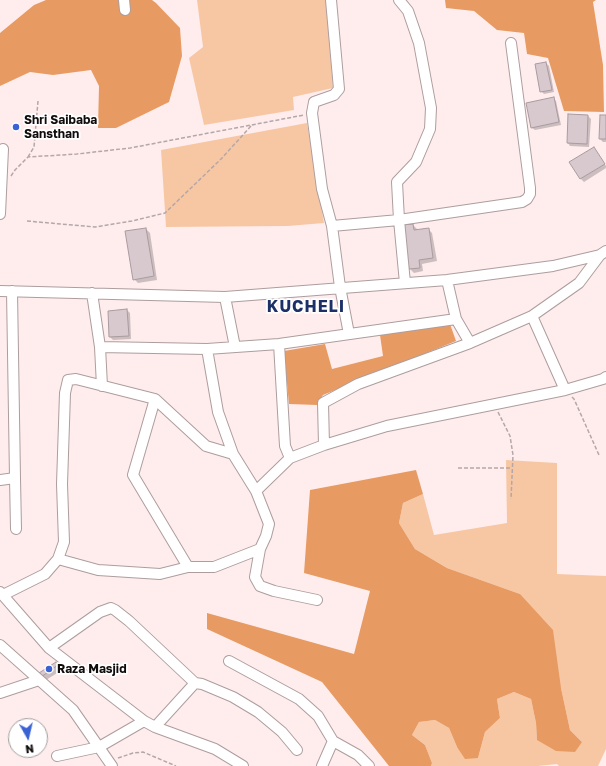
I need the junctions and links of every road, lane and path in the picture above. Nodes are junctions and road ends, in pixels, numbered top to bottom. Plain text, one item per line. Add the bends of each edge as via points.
1 (331, 0) edge
2 (399, 0) edge
3 (511, 43) dead end
4 (38, 101) dead end
5 (312, 113) junction
6 (252, 125) junction
7 (3, 149) dead end
8 (28, 157) junction
9 (9, 180) dead end
10 (0, 214) edge
11 (398, 220) junction
12 (27, 221) dead end
13 (332, 226) junction
14 (603, 253) edge
15 (447, 280) junction
16 (405, 283) junction
17 (340, 287) junction
18 (0, 291) edge
19 (12, 291) junction
20 (92, 293) junction
21 (225, 297) junction
22 (532, 316) junction
23 (456, 319) junction
24 (349, 334) junction
25 (279, 344) junction
26 (470, 344) junction
27 (100, 347) junction
28 (235, 347) junction
29 (207, 349) junction
30 (606, 377) edge
31 (102, 386) junction
32 (565, 390) junction
33 (155, 399) junction
34 (495, 404) junction
35 (324, 445) junction
36 (233, 454) junction
37 (599, 455) dead end
38 (290, 458) junction
39 (458, 468) dead end
40 (512, 468) junction
41 (15, 478) junction
42 (0, 480) edge
43 (256, 491) junction
44 (511, 498) dead end
45 (16, 529) dead end
46 (260, 549) junction
47 (58, 558) junction
48 (188, 567) junction
49 (2, 594) edge
50 (317, 600) dead end
51 (0, 645) edge
52 (49, 648) junction
53 (229, 661) dead end
54 (39, 680) junction
55 (195, 683) junction
56 (0, 693) edge
57 (144, 721) junction
58 (155, 728) junction
59 (333, 740) junction
60 (99, 747) junction
61 (297, 750) dead end
62 (57, 756) dead end
63 (111, 763) edge
64 (176, 766) edge
65 (243, 766) edge
66 (322, 766) edge
67 (369, 766) edge

1 - 5 street via 339,89 334,95 314,102
2 - 11 street via 408,10 419,42 431,108 430,129 416,162 397,182
3 - 11 street via 530,188 527,199 522,202
4 - 8 path via 34,147
5 - 6 path
5 - 13 street via 322,189
6 - 8 path via 130,148
6 - 12 path via 165,213 95,227
7 - 10 street
8 - 9 path via 14,170
11 - 13 street
11 - 16 street
13 - 17 street
14 - 15 street via 552,266
14 - 22 street via 579,283
15 - 16 street
15 - 23 street
16 - 17 street
17 - 21 street
17 - 24 street
18 - 19 street
19 - 20 street
19 - 41 street
20 - 21 street
20 - 27 street
21 - 28 street
22 - 26 street
22 - 32 street
23 - 24 street
23 - 26 street
24 - 25 street
25 - 28 street
25 - 38 street via 285,446
26 - 35 street via 358,384 323,403
27 - 29 street
27 - 31 street
28 - 29 street
29 - 36 street via 218,412
30 - 32 street
31 - 33 street
31 - 47 street via 76,379 68,380 65,393 62,484 64,542
32 - 34 street
32 - 37 path via 574,399
33 - 36 street via 206,446
33 - 48 street via 133,475
34 - 35 street via 387,426
34 - 40 path via 510,436
35 - 38 street
36 - 43 street
38 - 43 street
39 - 40 path
40 - 44 path
41 - 42 street
41 - 45 street
43 - 46 street via 269,524
46 - 48 street via 214,567
46 - 50 street via 255,577 260,586
47 - 48 street via 98,570 160,574
47 - 49 street via 45,574
49 - 52 street
51 - 54 street
52 - 55 street via 100,612 111,608
52 - 57 street
53 - 59 street via 299,699 318,716
54 - 56 street
54 - 60 street via 73,710
55 - 58 street
55 - 61 street via 233,697 258,712 282,732
57 - 58 street
57 - 60 street
58 - 65 street via 215,749
59 - 66 street
59 - 67 street via 358,755
60 - 62 street
60 - 63 street
63 - 64 path via 133,753 143,752

